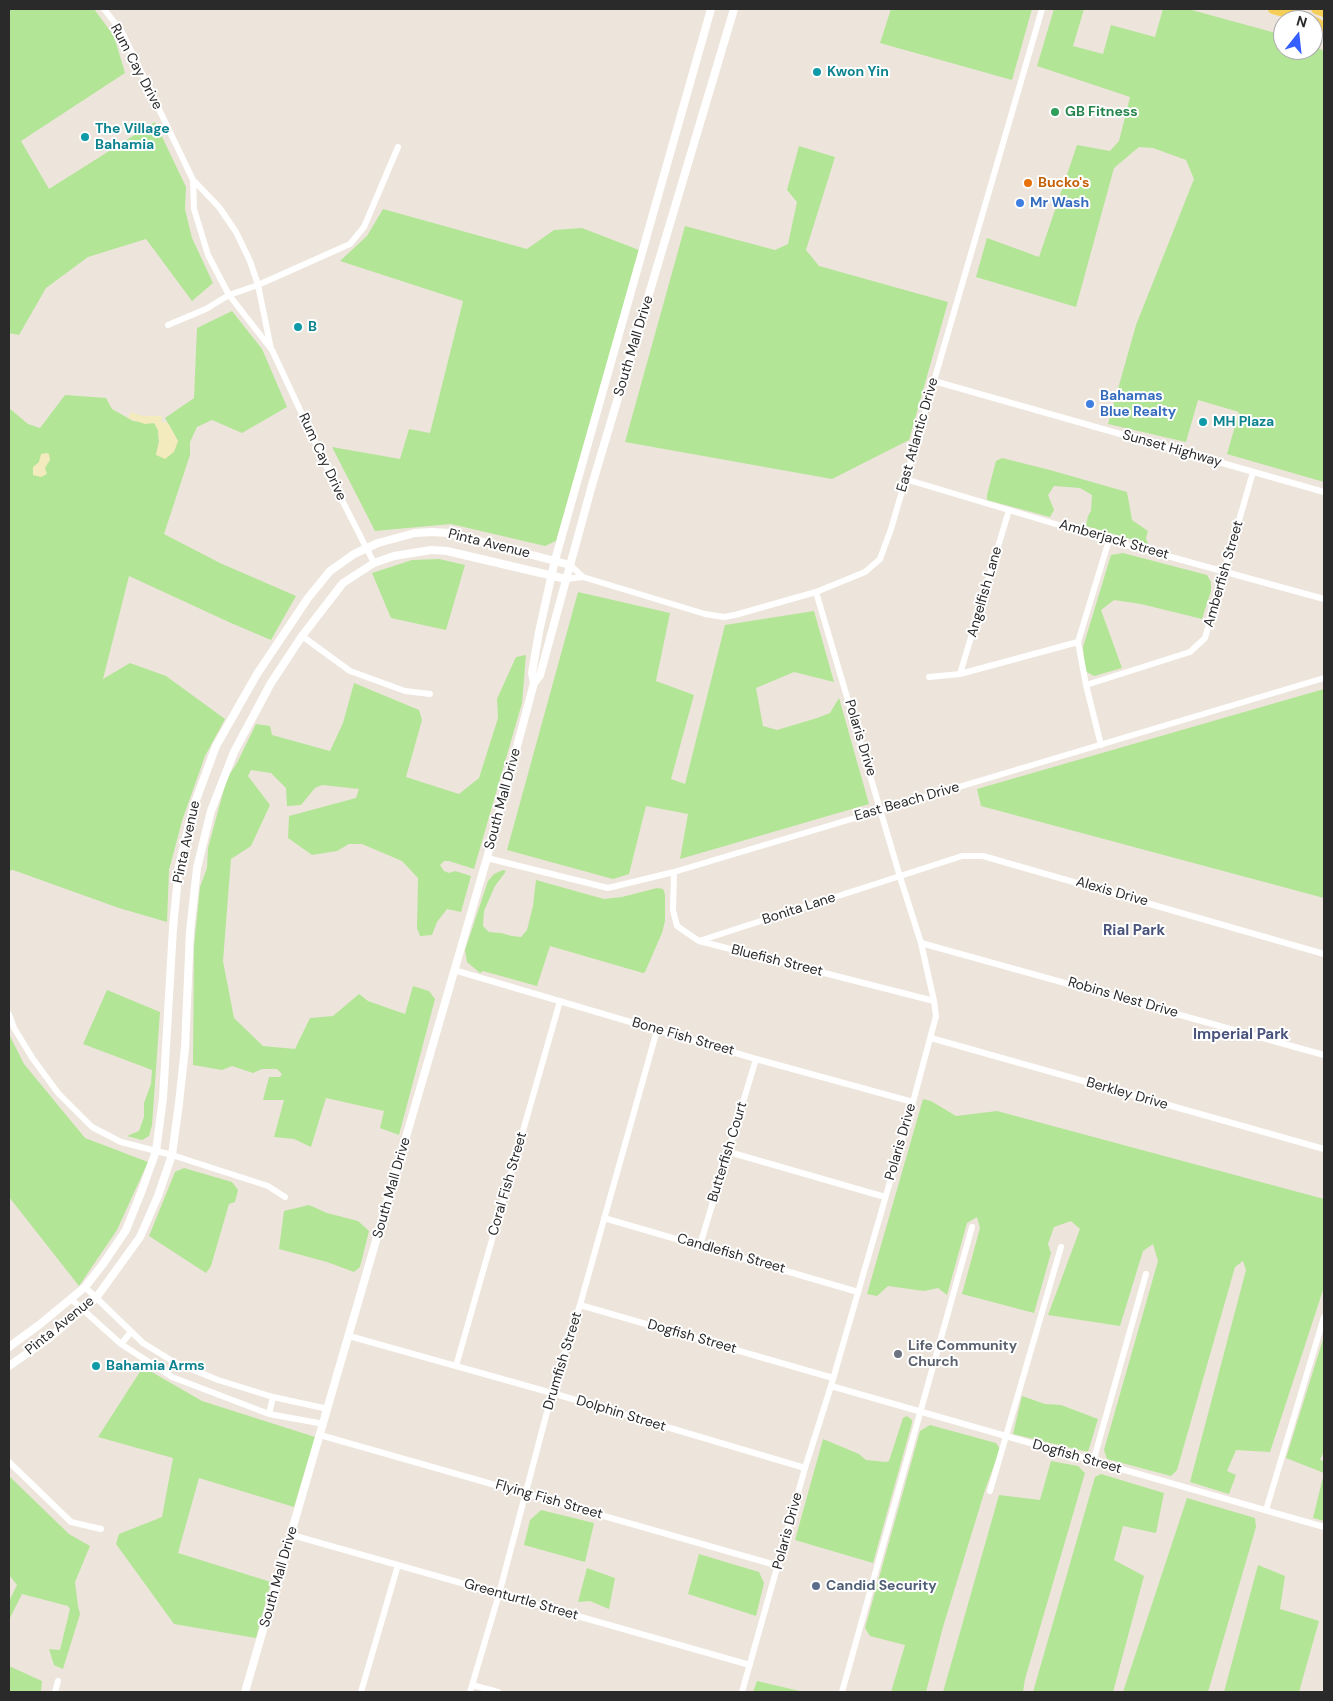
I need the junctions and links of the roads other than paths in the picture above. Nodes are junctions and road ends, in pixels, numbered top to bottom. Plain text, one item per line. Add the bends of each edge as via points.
1 (104, 9) edge
2 (712, 9) edge
3 (734, 9) edge
4 (1042, 9) edge
5 (1316, 9) edge
6 (1324, 12) edge
7 (398, 146) dead end
8 (193, 180) junction
9 (258, 285) junction
10 (229, 295) junction
11 (168, 325) dead end
12 (272, 350) junction
13 (934, 381) junction
14 (1253, 472) junction
15 (905, 479) junction
16 (577, 481) junction
17 (592, 485) junction
18 (1324, 492) edge
19 (1009, 510) junction
20 (1109, 540) junction
21 (367, 548) junction
22 (555, 560) junction
23 (374, 563) junction
24 (570, 565) junction
25 (1225, 571) junction
26 (551, 575) junction
27 (583, 577) junction
28 (566, 579) junction
29 (816, 592) junction
30 (1324, 600) edge
31 (302, 636) junction
32 (1078, 642) junction
33 (960, 674) junction
34 (929, 677) dead end
35 (1324, 678) edge
36 (534, 683) junction
37 (1086, 685) junction
38 (430, 694) dead end
39 (1101, 745) junction
40 (881, 809) junction
41 (487, 858) junction
42 (179, 866) junction
43 (197, 868) junction
44 (674, 872) junction
45 (900, 877) junction
46 (699, 941) junction
47 (921, 943) junction
48 (1324, 954) edge
49 (454, 970) junction
50 (560, 1001) junction
51 (934, 1001) junction
52 (9, 1014) edge
53 (657, 1030) junction
54 (931, 1038) junction
55 (1324, 1055) edge
56 (756, 1059) junction
57 (913, 1102) junction
58 (1324, 1150) edge
59 (156, 1151) junction
60 (729, 1152) junction
61 (172, 1155) junction
62 (285, 1197) dead end
63 (885, 1198) junction
64 (604, 1218) junction
65 (972, 1227) dead end
66 (700, 1244) junction
67 (1061, 1247) dead end
68 (1146, 1274) dead end
69 (85, 1287) junction
70 (858, 1292) junction
71 (96, 1298) junction
72 (71, 1299) junction
73 (580, 1305) junction
74 (84, 1310) junction
75 (1324, 1317) edge
76 (130, 1332) junction
77 (349, 1336) junction
78 (121, 1344) junction
79 (9, 1347) edge
80 (9, 1366) edge
81 (456, 1366) junction
82 (833, 1378) junction
83 (831, 1386) junction
84 (552, 1393) junction
85 (273, 1397) junction
86 (328, 1409) junction
87 (921, 1413) junction
88 (268, 1414) junction
89 (324, 1424) junction
90 (320, 1435) junction
91 (1006, 1437) junction
92 (9, 1462) edge
93 (1093, 1462) junction
94 (805, 1468) junction
95 (990, 1490) dead end
96 (525, 1493) junction
97 (1266, 1510) junction
98 (1324, 1527) edge
99 (101, 1529) dead end
100 (292, 1535) junction
101 (398, 1565) junction
102 (778, 1566) junction
103 (498, 1594) junction
104 (750, 1665) junction
105 (58, 1681) dead end
106 (472, 1685) junction
107 (54, 1692) edge
108 (245, 1692) edge
109 (361, 1692) edge
110 (470, 1692) edge
111 (498, 1692) edge
112 (742, 1692) edge
113 (842, 1692) edge

1 - 8 street, Rum Cay Drive via 122,32
2 - 16 street, South Mall Drive
3 - 17 street, South Mall Drive
4 - 13 street, East Atlantic Drive
5 - 6 main road
7 - 9 street via 364,227 350,244
8 - 9 street, Rum Cay Drive via 219,207 236,232
8 - 10 street, Rum Cay Drive via 194,209 208,255
9 - 10 street
9 - 12 street, Rum Cay Drive
10 - 11 street
10 - 12 street, Rum Cay Drive
12 - 21 street, Rum Cay Drive
13 - 14 street, Sunset Highway
13 - 15 street, East Atlantic Drive
14 - 18 street, Sunset Highway
14 - 25 street, Amberfish Street
15 - 19 street, Amberjack Street
15 - 29 street, East Atlantic Drive via 880,559 865,572
16 - 17 street
16 - 22 street, South Mall Drive
17 - 24 street, South Mall Drive
19 - 20 street, Amberjack Street
19 - 33 street, Angelfish Lane
20 - 25 street, Amberjack Street
20 - 32 street
21 - 22 street, Pinta Avenue via 390,539 432,532
21 - 23 street, Rum Cay Drive
21 - 42 street, Pinta Avenue via 341,562 320,582 257,674 216,746 193,808
22 - 24 street, Pinta Avenue
22 - 26 street, South Mall Drive
23 - 26 street, Pinta Avenue via 415,552 447,551
23 - 31 street, Pinta Avenue via 343,583
24 - 27 street, East Atlantic Drive
24 - 28 street, South Mall Drive
25 - 30 street, Amberjack Street
25 - 37 street, Amberfish Street via 1205,638 1190,652
26 - 28 street, Pinta Avenue
26 - 36 street, South Mall Drive via 532,673
27 - 28 street, East Atlantic Drive
27 - 29 street, East Atlantic Drive via 720,617
28 - 36 street, South Mall Drive via 540,675
29 - 40 street, Polaris Drive
31 - 38 street via 350,671 405,691
31 - 43 street, Pinta Avenue via 272,682 234,752 211,811
32 - 33 street
32 - 37 street
33 - 34 street
35 - 39 street, East Beach Drive
36 - 41 street, South Mall Drive
37 - 39 street
39 - 40 street, East Beach Drive
40 - 44 street, East Beach Drive
40 - 45 street, Polaris Drive
41 - 44 street, East Beach Drive via 608,888
41 - 49 street, South Mall Drive
42 - 43 street
42 - 59 street, Pinta Avenue via 167,1056
43 - 61 street, Pinta Avenue via 190,932 185,1048
44 - 46 street, Bluefish Street via 677,926
45 - 46 street, Bonita Lane
45 - 47 street, Polaris Drive
45 - 48 street, Alexis Drive via 962,856 983,856
46 - 51 street, Bluefish Street
47 - 51 street, Polaris Drive
47 - 55 street, Robins Nest Drive
49 - 50 street, Bone Fish Street
49 - 77 street, South Mall Drive
50 - 53 street, Bone Fish Street
50 - 81 street, Coral Fish Street
51 - 54 street, Polaris Drive via 936,1016
52 - 59 street via 38,1066 58,1093 92,1127 121,1142
53 - 56 street, Bone Fish Street
53 - 64 street, Drumfish Street
54 - 57 street, Polaris Drive
54 - 58 street, Berkley Drive
56 - 57 street, Bone Fish Street
56 - 60 street, Butterfish Court
57 - 63 street, Polaris Drive
59 - 61 street
59 - 69 street, Pinta Avenue via 126,1230
60 - 63 street
60 - 66 street, Butterfish Court
61 - 62 street via 268,1186
61 - 71 street, Pinta Avenue via 140,1237
63 - 70 street, Polaris Drive
64 - 66 street, Candlefish Street
64 - 73 street, Drumfish Street
65 - 87 street
66 - 70 street, Candlefish Street
67 - 91 street
68 - 93 street
69 - 71 street
69 - 72 street, Pinta Avenue
70 - 82 street, Polaris Drive
71 - 74 street, Pinta Avenue
71 - 76 street
72 - 74 street
72 - 79 street, Pinta Avenue
73 - 82 street, Dogfish Street
73 - 84 street, Drumfish Street
74 - 78 street
74 - 80 street, Pinta Avenue
75 - 97 street
76 - 78 street
76 - 85 street via 174,1362
77 - 81 street, Dolphin Street
77 - 86 street, South Mall Drive
78 - 88 street via 172,1377
81 - 84 street, Dolphin Street
82 - 83 street, Polaris Drive
83 - 87 street, Dogfish Street
83 - 94 street, Polaris Drive
84 - 94 street, Dolphin Street
84 - 96 street, Drumfish Street
85 - 86 street
85 - 88 street
86 - 89 street, South Mall Drive
87 - 91 street, Dogfish Street
87 - 113 street
88 - 89 street
89 - 90 street, South Mall Drive
90 - 96 street, Flying Fish Street
90 - 100 street, South Mall Drive
91 - 93 street, Dogfish Street
91 - 95 street
92 - 99 street via 71,1522
93 - 97 street, Dogfish Street
94 - 102 street, Polaris Drive
96 - 102 street, Flying Fish Street
96 - 103 street, Drumfish Street
97 - 98 street, Dogfish Street
100 - 101 street, Greenturtle Street
100 - 108 street, South Mall Drive
101 - 103 street, Greenturtle Street
101 - 109 street
102 - 104 street, Polaris Drive
103 - 104 street, Greenturtle Street
103 - 106 street, Drumfish Street
104 - 112 street, Polaris Drive
105 - 107 street
106 - 110 street, Drumfish Street
106 - 111 street

